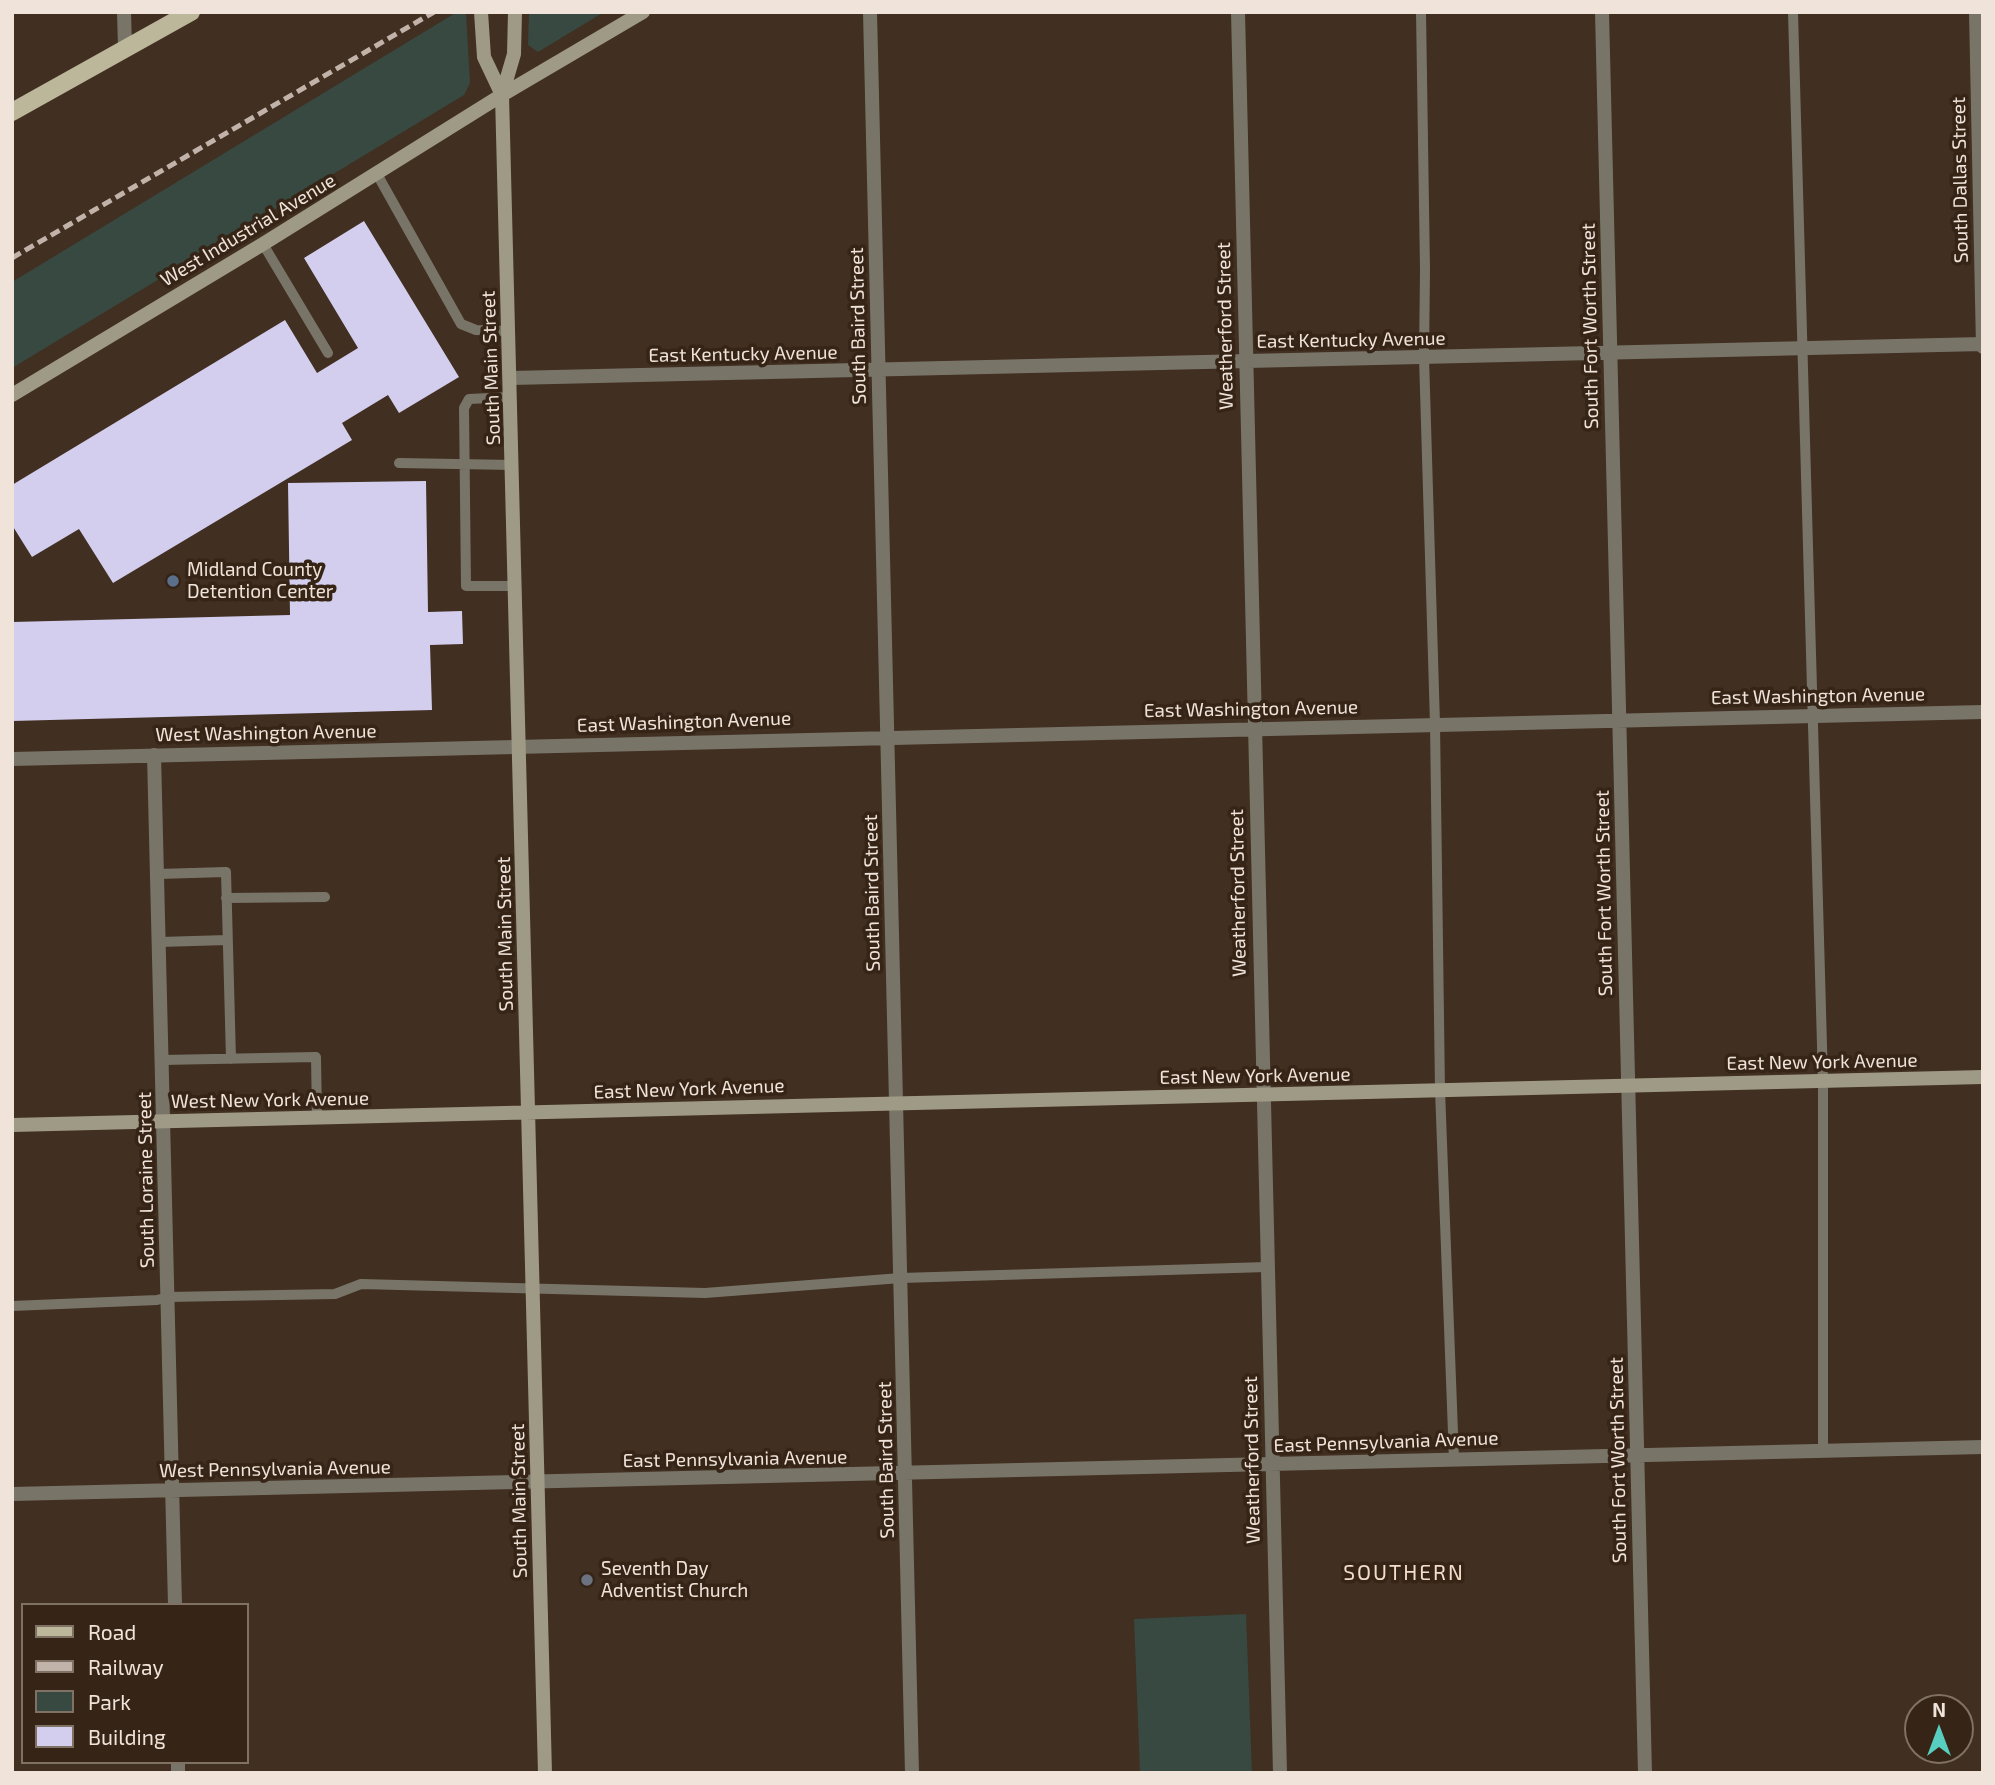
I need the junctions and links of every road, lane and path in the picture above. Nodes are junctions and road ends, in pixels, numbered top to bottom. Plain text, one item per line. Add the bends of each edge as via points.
1 (124, 12) edge
2 (191, 12) edge
3 (481, 12) edge
4 (514, 12) edge
5 (643, 12) edge
6 (870, 12) edge
7 (1238, 12) edge
8 (1421, 12) edge
9 (1602, 12) edge
10 (1793, 12) edge
11 (1976, 12) edge
12 (125, 48) junction
13 (502, 95) junction
14 (12, 112) edge
15 (377, 174) junction
16 (263, 244) junction
17 (509, 331) junction
18 (1983, 345) edge
19 (1803, 349) junction
20 (328, 352) dead end
21 (1610, 353) junction
22 (1424, 358) junction
23 (1245, 361) junction
24 (879, 370) junction
25 (511, 378) junction
26 (12, 396) edge
27 (512, 397) junction
28 (398, 463) dead end
29 (464, 464) junction
30 (513, 465) junction
31 (516, 586) junction
32 (1983, 712) edge
33 (1813, 716) junction
34 (1619, 720) junction
35 (1435, 724) junction
36 (1254, 728) junction
37 (888, 736) junction
38 (520, 746) junction
39 (154, 755) junction
40 (12, 759) edge
41 (158, 874) junction
42 (325, 897) dead end
43 (226, 898) junction
44 (227, 940) junction
45 (160, 942) junction
46 (231, 1059) junction
47 (162, 1060) junction
48 (1983, 1077) edge
49 (1823, 1081) junction
50 (1628, 1086) junction
51 (1440, 1090) junction
52 (1262, 1095) junction
53 (897, 1103) junction
54 (529, 1113) junction
55 (317, 1118) junction
56 (163, 1122) junction
57 (12, 1125) edge
58 (1267, 1267) junction
59 (901, 1278) junction
60 (533, 1288) junction
61 (168, 1297) junction
62 (12, 1306) edge
63 (1983, 1447) edge
64 (1823, 1450) junction
65 (1638, 1455) junction
66 (1454, 1460) junction
67 (1272, 1464) junction
68 (906, 1474) junction
69 (538, 1483) junction
70 (173, 1490) junction
71 (12, 1494) edge
72 (175, 1603) edge
73 (545, 1773) edge
74 (912, 1773) edge
75 (1280, 1773) edge
76 (1645, 1773) edge

1 - 12 street
2 - 12 main road
3 - 13 street, South Main Street via 484,57
4 - 13 street, South Main Street via 514,54
5 - 13 street, West Industrial Avenue
6 - 24 street, South Baird Street
7 - 23 street, Weatherford Street
8 - 22 lane
9 - 21 street, South Fort Worth Street
10 - 19 lane
11 - 18 street, South Dallas Street
12 - 14 main road
13 - 15 street, West Industrial Avenue
13 - 17 street, South Main Street
15 - 16 street, West Industrial Avenue
15 - 17 lane via 461,324 475,330
16 - 20 lane
16 - 26 street, West Industrial Avenue
17 - 25 street, South Main Street
18 - 19 street, East Kentucky Avenue
19 - 21 street, East Kentucky Avenue
19 - 33 lane
21 - 22 street, East Kentucky Avenue
21 - 34 street, South Fort Worth Street
22 - 23 street, East Kentucky Avenue
22 - 35 lane
23 - 24 street, East Kentucky Avenue
23 - 36 street, Weatherford Street
24 - 25 street, East Kentucky Avenue
24 - 37 street, South Baird Street
25 - 27 street, South Main Street
27 - 29 lane via 469,399 464,408
27 - 30 street, South Main Street
28 - 29 lane
29 - 30 lane
29 - 31 lane via 466,586
30 - 31 street, South Main Street
31 - 38 street, South Main Street
32 - 33 street, East Washington Avenue
33 - 34 street, East Washington Avenue
33 - 49 lane
34 - 35 street, East Washington Avenue
34 - 50 street, South Fort Worth Street
35 - 36 street, East Washington Avenue
35 - 51 lane
36 - 37 street, East Washington Avenue
36 - 52 street, Weatherford Street
37 - 38 street, East Washington Avenue
37 - 53 street, South Baird Street
38 - 39 street, West Washington Avenue
38 - 54 street, South Main Street
39 - 40 street, West Washington Avenue
39 - 41 street, South Loraine Street
41 - 43 lane via 226,872
41 - 45 street, South Loraine Street
42 - 43 lane
43 - 44 lane
44 - 45 lane
44 - 46 lane
45 - 47 street, South Loraine Street
46 - 47 lane
46 - 55 lane via 316,1057
47 - 56 street, South Loraine Street
48 - 49 street, East New York Avenue
49 - 50 street, East New York Avenue
49 - 64 lane
50 - 51 street, East New York Avenue
50 - 65 street, South Fort Worth Street
51 - 52 street, East New York Avenue
51 - 66 lane
52 - 53 street, East New York Avenue
52 - 58 street, Weatherford Street
53 - 54 street, East New York Avenue
53 - 59 street, South Baird Street
54 - 55 street, West New York Avenue
54 - 60 street, South Main Street
55 - 56 street, West New York Avenue
56 - 57 street, West New York Avenue
56 - 61 street, South Loraine Street
58 - 59 lane
58 - 67 street, Weatherford Street
59 - 60 lane via 705,1293
59 - 68 street, South Baird Street
60 - 61 lane via 361,1284 335,1294
60 - 69 street, South Main Street
61 - 62 lane
61 - 70 street, South Loraine Street
63 - 64 street, East Pennsylvania Avenue
64 - 65 street, East Pennsylvania Avenue
65 - 66 street, East Pennsylvania Avenue
65 - 76 street, South Fort Worth Street
66 - 67 street, East Pennsylvania Avenue
67 - 68 street, East Pennsylvania Avenue
67 - 75 street, Weatherford Street
68 - 69 street, East Pennsylvania Avenue
68 - 74 street, South Baird Street
69 - 70 street, West Pennsylvania Avenue
69 - 73 street, South Main Street
70 - 71 street, West Pennsylvania Avenue
70 - 72 street, South Loraine Street

